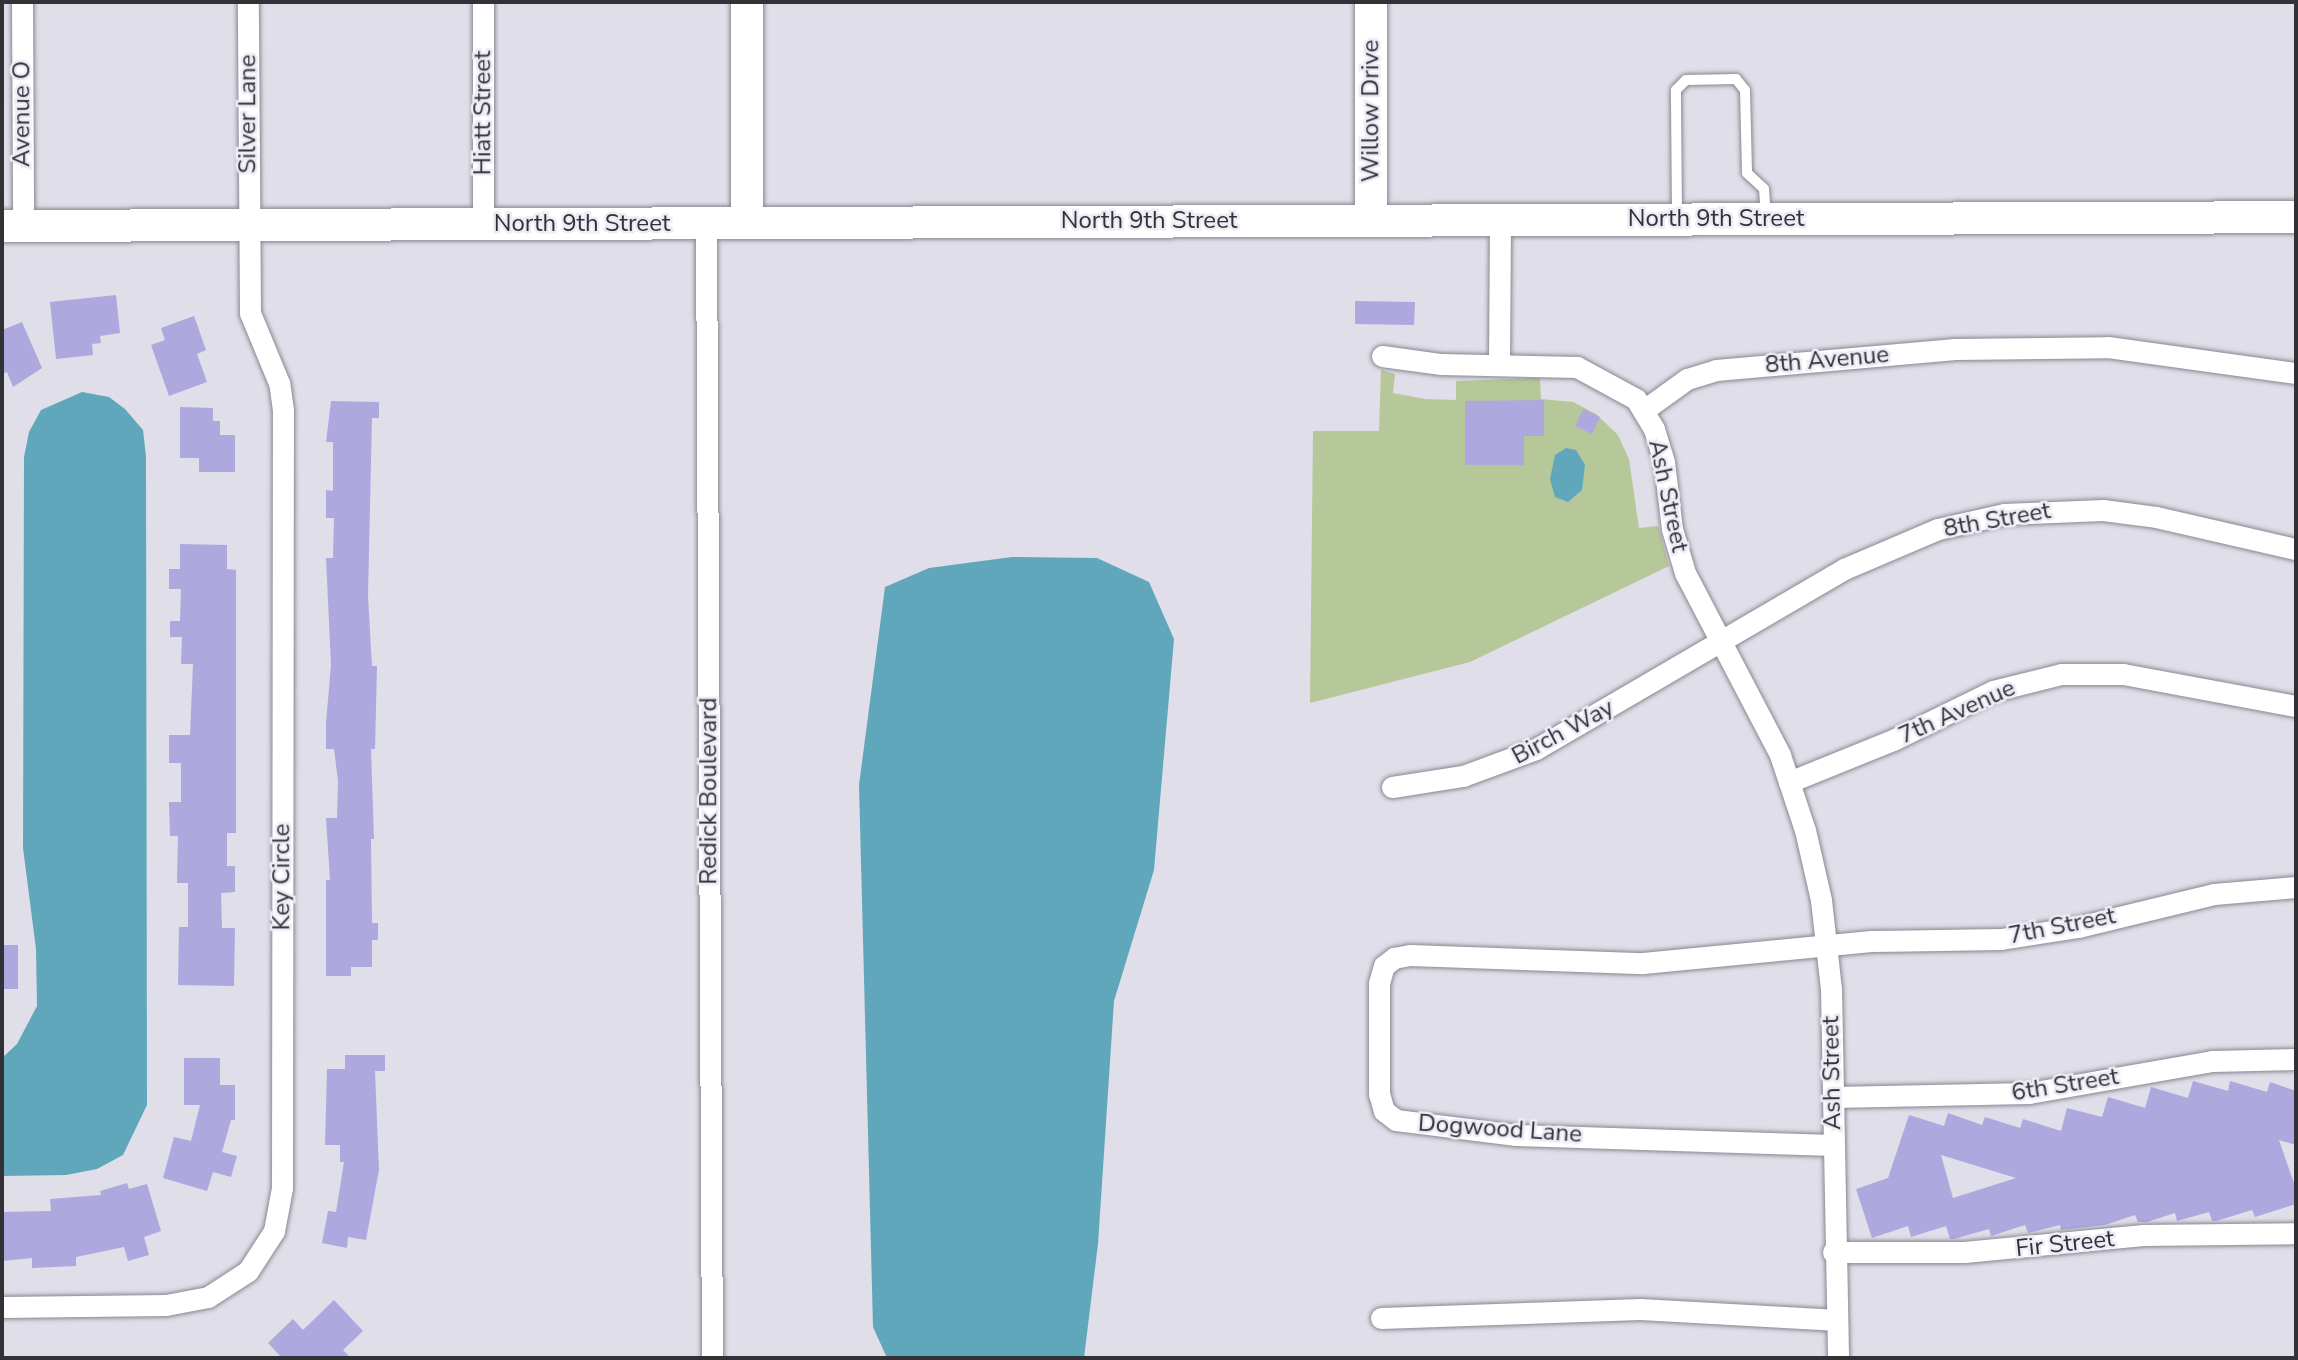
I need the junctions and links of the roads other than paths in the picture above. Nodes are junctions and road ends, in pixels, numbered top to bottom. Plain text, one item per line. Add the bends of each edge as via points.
1 (22, 2) edge
2 (248, 2) edge
3 (483, 2) edge
4 (747, 2) edge
5 (1371, 2) edge
6 (2296, 217) edge
7 (1500, 219) junction
8 (1677, 219) junction
9 (1767, 219) junction
10 (1371, 220) junction
11 (706, 223) junction
12 (747, 223) junction
13 (483, 224) junction
14 (12, 225) edge
15 (248, 225) junction
16 (1382, 356) dead end
17 (1499, 364) junction
18 (2296, 373) edge
19 (1644, 410) junction
20 (2296, 549) edge
21 (1721, 642) junction
22 (2296, 706) edge
23 (1789, 782) junction
24 (1392, 787) dead end
25 (2296, 887) edge
26 (1826, 945) junction
27 (2296, 1059) edge
28 (1833, 1097) junction
29 (1833, 1145) junction
30 (2296, 1233) edge
31 (1833, 1252) junction
32 (2, 1307) edge
33 (1381, 1318) dead end
34 (1834, 1320) junction
35 (712, 1358) edge
36 (1838, 1358) edge

1 - 14 street, Avenue O
2 - 15 street, Silver Lane
3 - 13 street, Hiatt Street
4 - 12 street
5 - 10 street, Willow Drive
6 - 9 street, North 9th Street
7 - 8 street, North 9th Street
7 - 10 street, North 9th Street
7 - 17 street
8 - 9 street, North 9th Street
8 - 9 lane via 1676,90 1686,80 1724,79 1736,79 1745,90 1747,173 1764,189
10 - 12 street, North 9th Street
11 - 12 street, North 9th Street
11 - 13 street, North 9th Street
11 - 35 street, Redick Boulevard
13 - 15 street, North 9th Street
14 - 15 street, North 9th Street
15 - 32 street, Key Circle via 250,313 279,383 283,410 282,1188 274,1231 248,1271 208,1297 166,1305
16 - 17 street via 1441,364
17 - 19 street via 1577,368 1617,386
18 - 19 street, 8th Avenue via 2108,347 1955,349 1716,370 1687,379
19 - 21 street, Ash Street via 1661,447 1672,529 1685,573
20 - 21 street, 8th Street via 2131,513 2059,509 2004,514 1938,529 1876,552
21 - 23 street, Ash Street via 1758,708
21 - 24 street, Birch Way via 1509,762 1463,776
22 - 23 street, 7th Avenue via 2123,674 2041,677 1993,691 1893,740
23 - 26 street, Ash Street via 1818,888
25 - 26 street, 7th Street via 2214,894 2078,927 2001,939
26 - 28 street, Ash Street
26 - 29 street, Dogwood Lane via 1643,963 1394,958 1384,966 1379,984 1379,1094 1384,1111 1396,1120 1435,1127 1516,1135
27 - 28 street, 6th Street via 2190,1063 2029,1093
28 - 29 street, Ash Street
29 - 31 street, Ash Street
30 - 31 street, Fir Street via 2143,1235 1964,1252
31 - 34 street, Ash Street
33 - 34 street via 1640,1309
34 - 36 street, Ash Street

